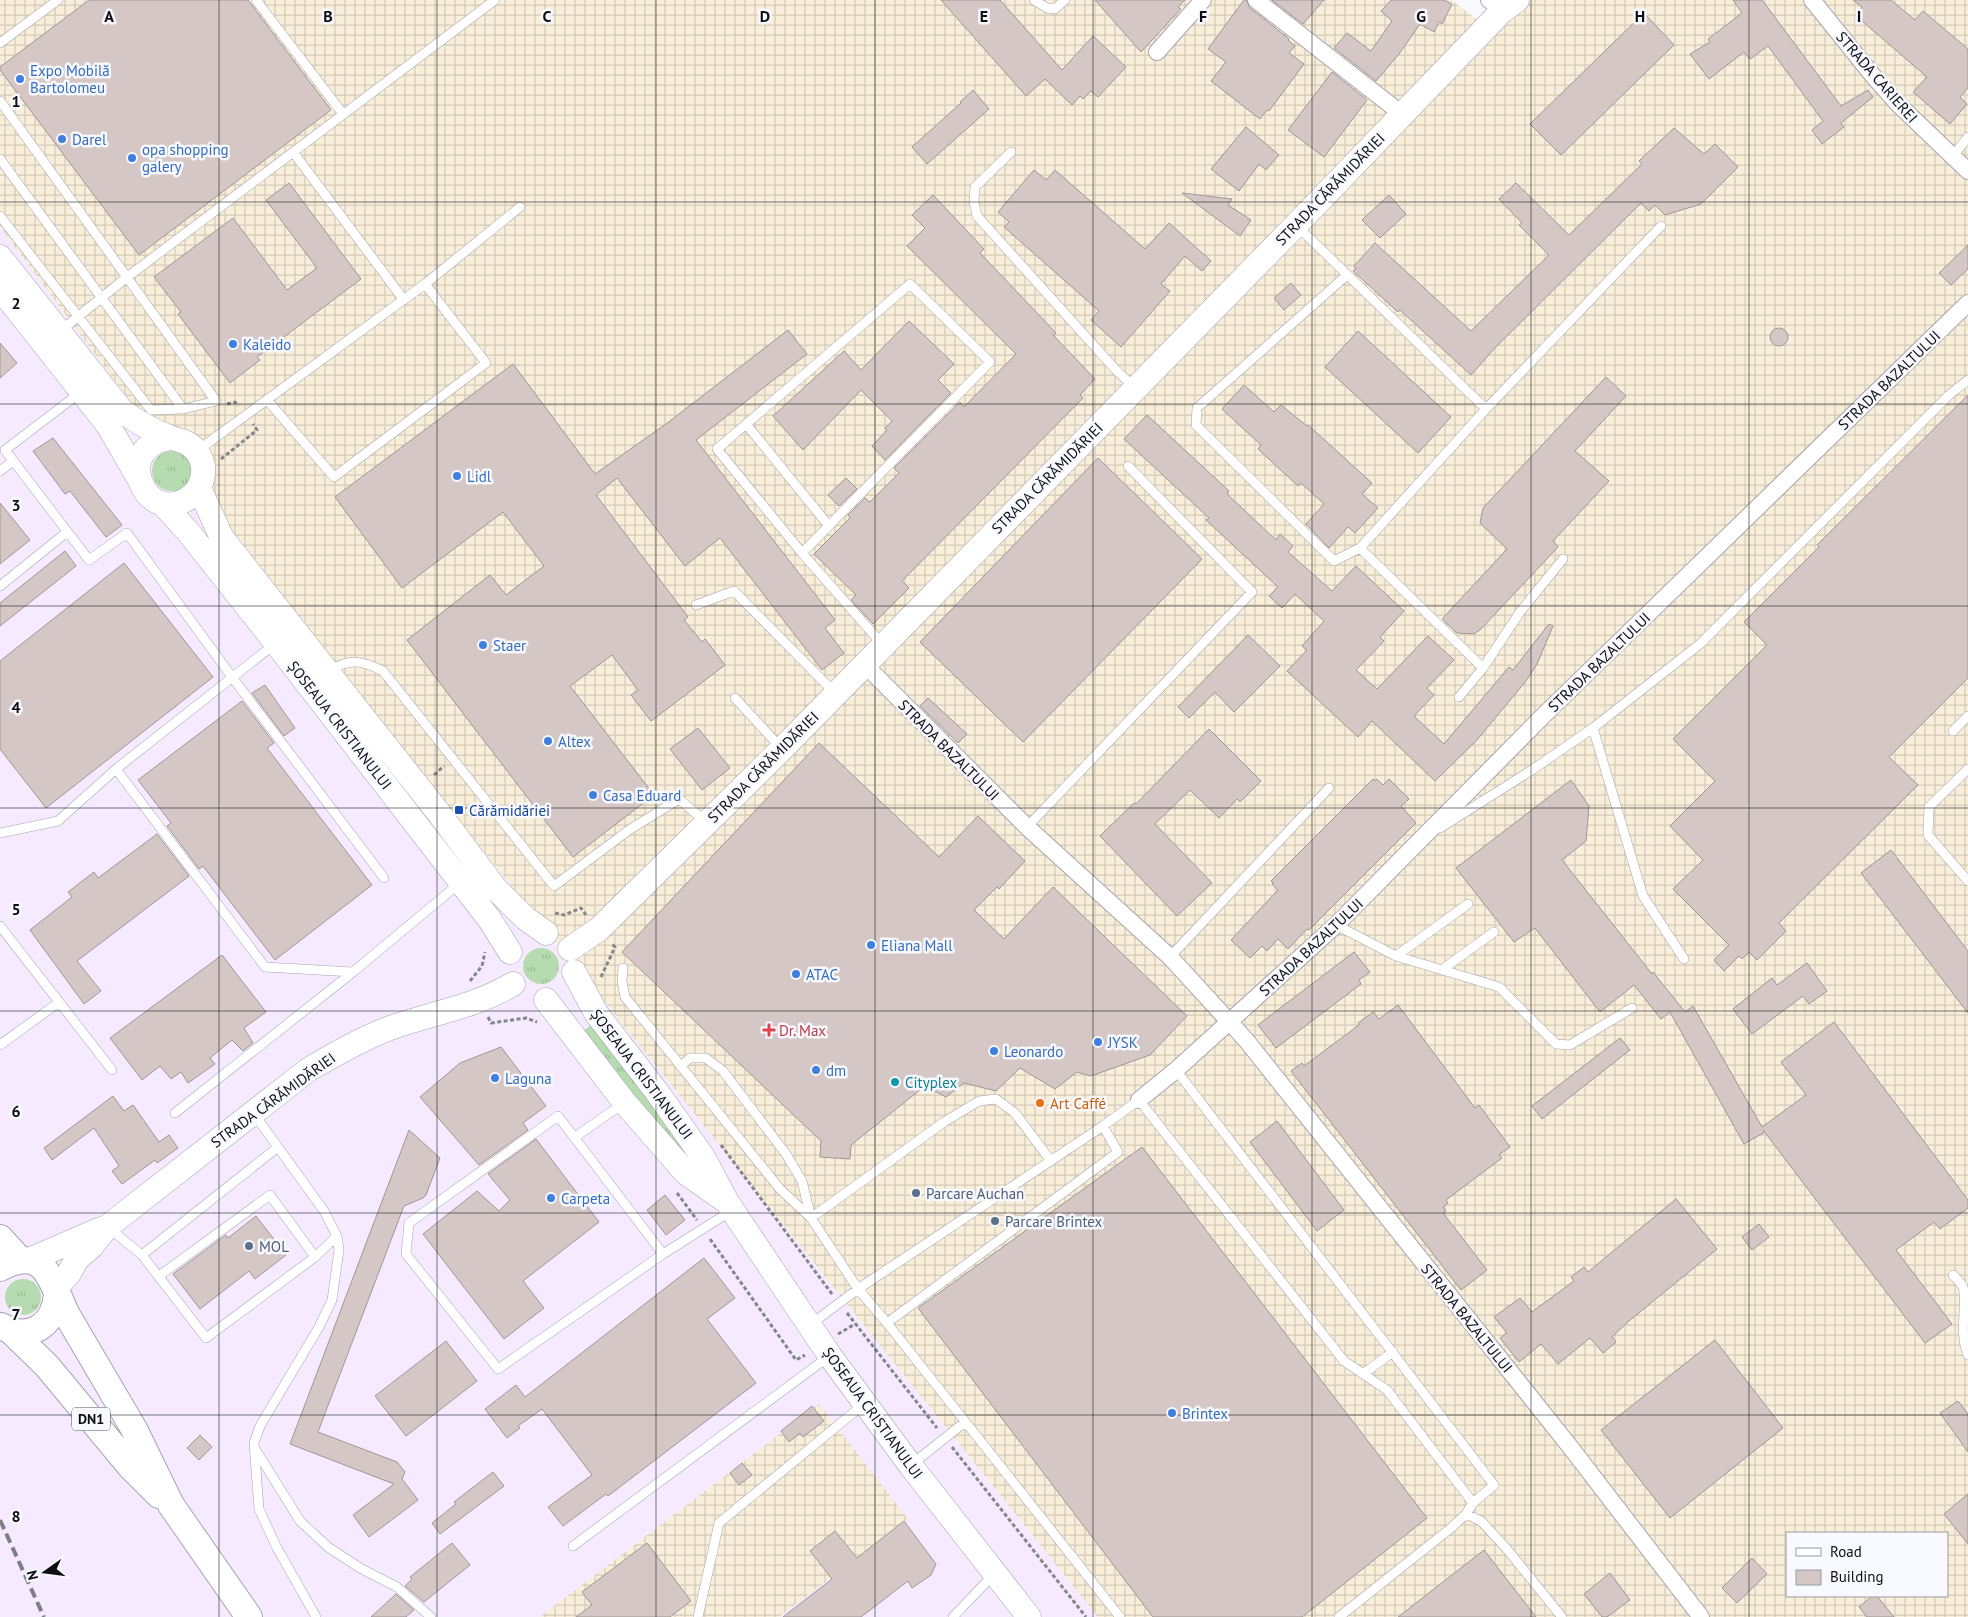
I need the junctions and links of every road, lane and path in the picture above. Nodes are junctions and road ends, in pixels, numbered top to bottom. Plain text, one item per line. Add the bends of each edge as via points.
1 (58, 0) edge
2 (256, 0) edge
3 (495, 0) edge
4 (1034, 0) edge
5 (1065, 0) edge
6 (1204, 0) edge
7 (1256, 0) edge
8 (1812, 0) edge
9 (1503, 4) edge
10 (0, 43) edge
11 (1157, 52) dead end
12 (0, 101) edge
13 (343, 114) junction
14 (1402, 114) junction
15 (1968, 138) edge
16 (293, 152) junction
17 (1011, 152) dead end
18 (1953, 156) junction
19 (0, 159) edge
20 (1968, 171) edge
21 (520, 207) dead end
22 (0, 216) edge
23 (1296, 225) junction
24 (1661, 226) dead end
25 (0, 257) edge
26 (1347, 275) junction
27 (126, 278) junction
28 (425, 284) junction
29 (0, 288) edge
30 (102, 297) junction
31 (404, 300) junction
32 (1968, 303) edge
33 (78, 316) junction
34 (59, 332) junction
35 (1968, 380) edge
36 (1135, 388) junction
37 (81, 392) junction
38 (267, 400) junction
39 (183, 408) junction
40 (1486, 409) junction
41 (746, 424) junction
42 (171, 438) junction
43 (196, 451) junction
44 (13, 461) junction
45 (1128, 466) dead end
46 (0, 471) edge
47 (138, 476) junction
48 (199, 488) junction
49 (162, 503) junction
50 (829, 526) junction
51 (68, 532) junction
52 (1360, 548) junction
53 (802, 553) junction
54 (1563, 559) dead end
55 (0, 586) edge
56 (696, 605) dead end
57 (276, 643) junction
58 (883, 644) junction
59 (864, 664) junction
60 (1483, 668) junction
61 (328, 672) junction
62 (232, 677) junction
63 (835, 693) junction
64 (735, 698) dead end
65 (1459, 698) dead end
66 (1968, 716) edge
67 (1593, 728) junction
68 (1952, 731) dead end
69 (782, 748) junction
70 (116, 769) junction
71 (1968, 769) edge
72 (1329, 788) dead end
73 (708, 823) junction
74 (1027, 827) junction
75 (0, 833) edge
76 (1419, 842) junction
77 (384, 878) dead end
78 (1968, 881) edge
79 (461, 882) junction
80 (1468, 904) dead end
81 (1336, 925) junction
82 (0, 926) edge
83 (1494, 932) dead end
84 (546, 933) junction
85 (510, 952) junction
86 (1396, 956) junction
87 (1170, 957) junction
88 (1684, 959) dead end
89 (572, 961) junction
90 (624, 968) dead end
91 (1443, 969) junction
92 (353, 972) junction
93 (512, 984) junction
94 (546, 1000) junction
95 (58, 1003) junction
96 (1632, 1008) dead end
97 (1230, 1022) junction
98 (0, 1044) edge
99 (681, 1066) junction
100 (112, 1070) dead end
101 (1176, 1070) junction
102 (1139, 1100) junction
103 (626, 1103) junction
104 (175, 1113) dead end
105 (254, 1113) junction
106 (1103, 1126) junction
107 (575, 1138) junction
108 (278, 1147) junction
109 (1051, 1161) junction
110 (674, 1188) dead end
111 (730, 1206) junction
112 (811, 1218) junction
113 (107, 1227) junction
114 (703, 1229) junction
115 (337, 1236) junction
116 (0, 1238) edge
117 (663, 1254) junction
118 (142, 1255) junction
119 (315, 1257) junction
120 (16, 1263) edge
121 (1954, 1275) dead end
122 (160, 1276) junction
123 (858, 1289) junction
124 (57, 1291) junction
125 (887, 1322) junction
126 (855, 1324) dead end
127 (809, 1325) junction
128 (6, 1328) edge
129 (826, 1350) junction
130 (1393, 1352) junction
131 (1968, 1355) edge
132 (1363, 1374) junction
133 (864, 1404) junction
134 (965, 1422) junction
135 (254, 1443) junction
136 (911, 1466) junction
137 (1473, 1503) junction
138 (171, 1505) junction
139 (1466, 1514) junction
140 (573, 1546) dead end
141 (994, 1573) junction
142 (248, 1617) edge
143 (316, 1617) edge
144 (430, 1617) edge
145 (698, 1617) edge
146 (953, 1617) edge
147 (1029, 1617) edge
148 (1120, 1617) edge
149 (1339, 1617) edge
150 (1562, 1617) edge
151 (1701, 1617) edge

1 - 10 lane
2 - 13 lane
3 - 13 lane
4 - 5 lane via 1047,8 1055,8
6 - 11 street
7 - 14 street
8 - 18 street, STRADA CARIEREI via 1898,104
9 - 14 street, STRADA CĂRĂMIDĂRIEI
12 - 27 lane
13 - 16 lane
14 - 23 street, STRADA CĂRĂMIDĂRIEI
15 - 18 lane
16 - 27 lane
16 - 31 lane
17 - 36 lane via 975,187 978,216
18 - 20 street, STRADA CARIEREI
19 - 30 lane
21 - 28 lane
22 - 33 lane
23 - 26 lane
23 - 36 street, STRADA CĂRĂMIDĂRIEI
24 - 40 lane
25 - 34 street
26 - 40 lane
26 - 52 lane via 1197,408 1196,425 1334,561
27 - 30 lane
27 - 39 lane via 216,401
28 - 31 lane
28 - 38 lane via 486,363 334,478
29 - 37 street, ȘOSEAUA CRISTIANULUI
30 - 33 lane
30 - 39 lane
31 - 38 lane
32 - 76 street, STRADA BAZALTULUI via 1552,707
33 - 34 lane
33 - 39 lane via 151,410
34 - 42 street via 122,411 142,426
35 - 67 lane via 1942,402 1700,644
36 - 58 street, STRADA CĂRĂMIDĂRIEI
37 - 44 lane via 4,450
37 - 47 street, ȘOSEAUA CRISTIANULUI via 108,425
38 - 43 lane
40 - 52 lane
41 - 50 lane
41 - 50 lane via 910,284 990,362
41 - 53 lane via 717,449
42 - 43 street via 189,444
42 - 47 street via 161,439 146,450 138,467
43 - 48 street via 203,469
44 - 46 lane
44 - 51 lane
45 - 74 lane via 1252,592
47 - 49 street, ȘOSEAUA CRISTIANULUI via 146,493
48 - 49 street via 183,502
48 - 61 street, ȘOSEAUA CRISTIANULUI via 222,538
49 - 57 street, ȘOSEAUA CRISTIANULUI
50 - 53 lane
51 - 55 lane
51 - 62 lane via 89,560 127,534
52 - 60 lane
53 - 58 lane
54 - 60 lane via 1520,612
56 - 63 lane via 734,590
57 - 62 lane
57 - 79 street, ȘOSEAUA CRISTIANULUI
58 - 59 street, STRADA CĂRĂMIDĂRIEI
59 - 63 street, STRADA CĂRĂMIDĂRIEI
59 - 74 street, STRADA BAZALTULUI
60 - 65 lane
61 - 73 lane via 347,662 371,665 383,671 554,886 679,798
61 - 84 street, ȘOSEAUA CRISTIANULUI via 495,888 525,918
62 - 70 lane
62 - 77 lane
63 - 69 street, STRADA CĂRĂMIDĂRIEI
64 - 69 lane
66 - 68 lane
67 - 76 lane
67 - 88 lane via 1643,896
69 - 73 street, STRADA CĂRĂMIDĂRIEI
70 - 75 lane via 58,821
70 - 92 lane via 265,967
71 - 78 lane via 1929,807 1928,835
72 - 87 lane
73 - 89 street, STRADA CĂRĂMIDĂRIEI via 599,929
74 - 87 street, STRADA BAZALTULUI
76 - 81 street, STRADA BAZALTULUI
79 - 85 street, ȘOSEAUA CRISTIANULUI
79 - 92 lane
80 - 86 lane
81 - 86 lane
81 - 97 street, STRADA BAZALTULUI
82 - 95 lane
83 - 91 lane
84 - 85 street via 521,939
84 - 89 street via 557,937
85 - 93 street via 507,965
86 - 91 lane
87 - 97 street, STRADA BAZALTULUI
89 - 94 street via 570,982 556,996
89 - 111 street, ȘOSEAUA CRISTIANULUI via 596,1013 703,1157
90 - 99 lane via 622,981 626,997
91 - 96 lane via 1499,987 1556,1044 1570,1045
92 - 104 lane
93 - 94 street via 525,996
93 - 105 street, STRADA CĂRĂMIDĂRIEI via 479,1002 390,1028 342,1050 308,1070
94 - 103 street, ȘOSEAUA CRISTIANULUI
95 - 98 lane
95 - 100 lane
97 - 101 street, STRADA BAZALTULUI
97 - 151 street, STRADA BAZALTULUI
99 - 112 lane via 780,1189
99 - 112 lane via 690,1058 706,1058 722,1071 786,1154 802,1181
101 - 102 street, STRADA BAZALTULUI
101 - 130 lane
102 - 106 lane
102 - 132 lane via 1344,1361
103 - 107 lane
103 - 111 street, ȘOSEAUA CRISTIANULUI via 686,1173
105 - 108 lane
105 - 113 street, STRADA CĂRĂMIDĂRIEI
106 - 109 lane
106 - 125 lane via 1118,1152
107 - 117 lane
107 - 117 lane via 558,1116 409,1224 406,1254 498,1369
108 - 115 lane via 324,1211
108 - 118 lane
109 - 112 lane via 1015,1113 996,1099 979,1101 944,1122
109 - 123 lane
110 - 114 path
111 - 114 lane
111 - 127 street, ȘOSEAUA CRISTIANULUI
112 - 123 lane
113 - 118 lane
113 - 120 street, STRADA CĂRĂMIDĂRIEI
113 - 124 street, STRADA CĂRĂMIDĂRIEI via 91,1248 77,1259
114 - 117 lane
114 - 129 path via 796,1360
115 - 119 lane
115 - 135 lane via 339,1250 332,1300 260,1426
116 - 120 main road, DN1
118 - 122 lane
119 - 122 lane via 206,1338
119 - 122 lane via 270,1195
120 - 124 main road, DN1 via 43,1267 53,1279
121 - 131 lane via 1966,1296 1963,1332
123 - 125 lane
123 - 127 lane
124 - 128 main road, DN1 via 53,1313 42,1327 28,1332
124 - 138 main road, DN1 via 134,1429
125 - 134 lane
126 - 129 path
127 - 129 street, ȘOSEAUA CRISTIANULUI
128 - 138 main road, DN1 via 47,1366 130,1466
129 - 133 street, ȘOSEAUA CRISTIANULUI
129 - 140 lane
130 - 132 lane
130 - 137 lane via 1494,1485
132 - 137 lane via 1387,1390
133 - 136 street, ȘOSEAUA CRISTIANULUI
133 - 145 lane via 719,1523
134 - 136 lane
134 - 148 lane
135 - 143 lane via 259,1509
135 - 144 lane via 258,1457 300,1521 328,1547 397,1587
136 - 141 street, ȘOSEAUA CRISTIANULUI
137 - 139 lane
138 - 142 main road, DN1
139 - 149 lane
139 - 150 lane via 1481,1521
141 - 146 lane
141 - 147 street, ȘOSEAUA CRISTIANULUI

